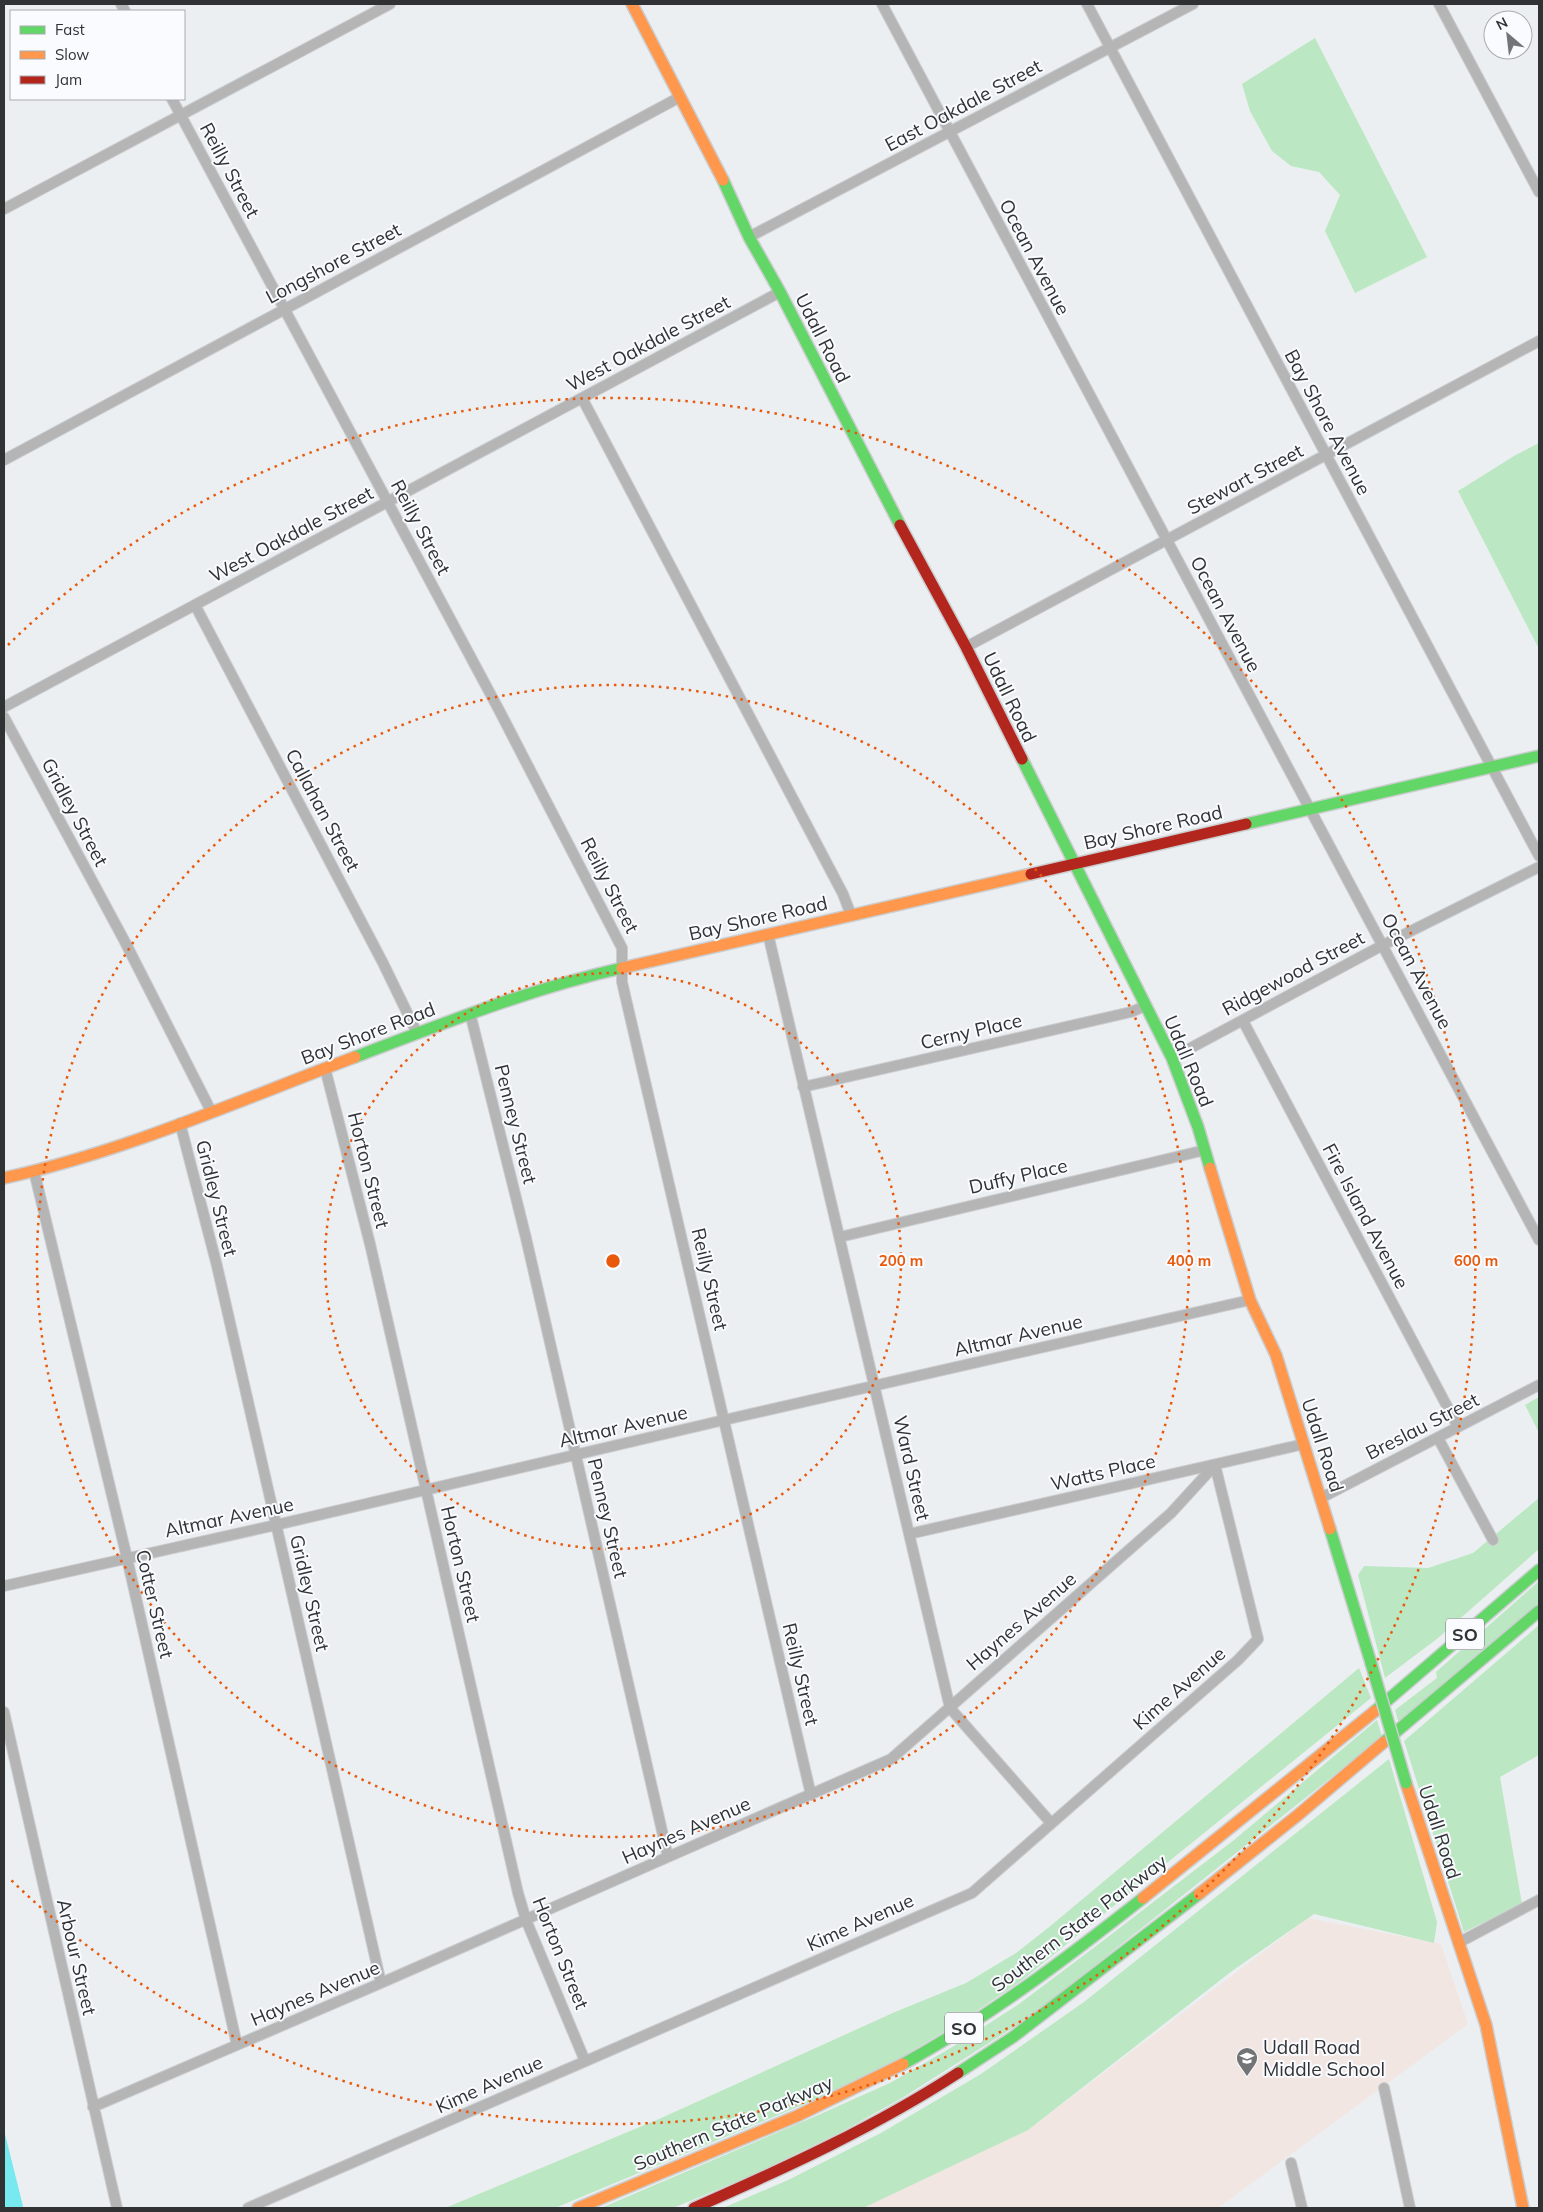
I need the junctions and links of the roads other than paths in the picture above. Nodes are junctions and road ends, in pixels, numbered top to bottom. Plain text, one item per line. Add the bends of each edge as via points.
1 (390, 4) edge
2 (632, 4) edge
3 (882, 4) edge
4 (1087, 4) edge
5 (1193, 4) edge
6 (1439, 4) edge
7 (1110, 48) junction
8 (680, 97) junction
9 (173, 100) edge
10 (181, 114) junction
11 (950, 132) junction
12 (1539, 192) edge
13 (4, 209) edge
14 (750, 237) junction
15 (780, 292) junction
16 (284, 309) junction
17 (1539, 341) edge
18 (582, 398) junction
19 (1326, 456) junction
20 (4, 460) edge
21 (387, 502) junction
22 (1166, 540) junction
23 (195, 605) junction
24 (966, 647) junction
25 (4, 707) edge
26 (4, 717) edge
27 (1539, 756) edge
28 (1493, 767) junction
29 (1310, 809) junction
30 (1539, 856) edge
31 (1075, 863) junction
32 (1539, 867) edge
33 (851, 915) junction
34 (768, 934) junction
35 (1383, 945) junction
36 (623, 967) junction
37 (1145, 1006) junction
38 (470, 1013) junction
39 (1243, 1021) junction
40 (417, 1033) junction
41 (1172, 1058) junction
42 (324, 1068) junction
43 (804, 1087) junction
44 (211, 1111) junction
45 (180, 1123) junction
46 (1205, 1150) junction
47 (34, 1171) junction
48 (4, 1178) edge
49 (840, 1237) junction
50 (1539, 1240) edge
51 (1250, 1300) junction
52 (1539, 1385) edge
53 (875, 1386) junction
54 (724, 1420) junction
55 (1458, 1427) junction
56 (1438, 1438) junction
57 (1304, 1444) junction
58 (576, 1455) junction
59 (1215, 1465) junction
60 (426, 1490) junction
61 (1321, 1498) junction
62 (276, 1525) junction
63 (909, 1534) junction
64 (1492, 1540) dead end
65 (127, 1558) junction
66 (1537, 1571) edge
67 (4, 1586) edge
68 (1539, 1611) edge
69 (950, 1708) junction
70 (4, 1712) edge
71 (811, 1795) junction
72 (1051, 1823) junction
73 (668, 1857) junction
74 (1539, 1900) edge
75 (526, 1920) junction
76 (1458, 1943) junction
77 (381, 1984) junction
78 (237, 2046) junction
79 (586, 2061) junction
80 (1384, 2088) dead end
81 (93, 2107) junction
82 (1291, 2163) dead end
83 (117, 2208) edge
84 (248, 2208) edge
85 (578, 2208) edge
86 (694, 2208) edge
87 (1302, 2208) edge
88 (1410, 2208) edge
89 (1524, 2208) edge

1 - 10 street
2 - 8 main road, Udall Road
3 - 11 street, Ocean Avenue
4 - 7 street, Bay Shore Avenue
5 - 7 street, East Oakdale Street
6 - 12 street
7 - 11 street, East Oakdale Street
7 - 19 street, Bay Shore Avenue
8 - 14 main road, Udall Road via 713,157
8 - 16 street, Longshore Street
9 - 10 street, Reilly Street
10 - 13 street
10 - 16 street, Reilly Street
11 - 14 street, East Oakdale Street
11 - 22 street, Ocean Avenue
14 - 15 main road, Udall Road
15 - 18 street, West Oakdale Street
15 - 24 main road, Udall Road
16 - 20 street, Longshore Street
16 - 21 street, Reilly Street
17 - 19 street, Stewart Street
18 - 21 street, West Oakdale Street
18 - 33 street
19 - 22 street, Stewart Street
19 - 28 street, Bay Shore Avenue
21 - 23 street, West Oakdale Street
21 - 36 street, Reilly Street via 500,710 621,945
22 - 24 street, Stewart Street
22 - 29 street, Ocean Avenue
23 - 25 street, West Oakdale Street
23 - 40 street, Callahan Street
24 - 31 main road, Udall Road
26 - 44 street, Gridley Street via 124,940
27 - 28 main road, Bay Shore Road
28 - 29 main road, Bay Shore Road
28 - 30 street, Bay Shore Avenue
29 - 31 main road, Bay Shore Road
29 - 35 street, Ocean Avenue
31 - 33 main road, Bay Shore Road
31 - 37 main road, Udall Road
32 - 35 street, Ridgewood Street
33 - 34 main road, Bay Shore Road
34 - 36 main road, Bay Shore Road
34 - 43 street, Ward Street
35 - 39 street, Ridgewood Street
35 - 50 street, Ocean Avenue
36 - 38 main road, Bay Shore Road
36 - 54 street, Reilly Street via 622,982
37 - 41 main road, Udall Road
37 - 43 street, Cerny Place via 1132,1012
38 - 40 main road, Bay Shore Road
38 - 58 street, Penney Street
39 - 41 street, Ridgewood Street
39 - 55 street, Fire Island Avenue
40 - 42 main road, Bay Shore Road
41 - 46 main road, Udall Road
42 - 44 main road, Bay Shore Road
42 - 60 street, Horton Street via 370,1244
43 - 49 street, Ward Street
44 - 45 main road, Bay Shore Road
45 - 47 main road, Bay Shore Road via 92,1155
45 - 62 street, Gridley Street via 217,1266
46 - 49 street, Duffy Place
46 - 51 main road, Udall Road
47 - 48 main road, Bay Shore Road
47 - 65 street, Cotter Street
49 - 53 street, Ward Street
51 - 53 street, Altmar Avenue
51 - 57 main road, Udall Road via 1276,1355
52 - 55 street, Breslau Street
53 - 54 street, Altmar Avenue
53 - 63 street, Ward Street
54 - 58 street, Altmar Avenue
54 - 71 street, Reilly Street
55 - 56 street, Breslau Street
56 - 61 street, Breslau Street
56 - 64 street
57 - 59 street, Watts Place
57 - 61 main road, Udall Road
58 - 60 street, Altmar Avenue
58 - 73 street, Penney Street
59 - 63 street, Watts Place
59 - 69 street, Haynes Avenue via 1171,1513
59 - 72 street, Kime Avenue via 1258,1639
60 - 62 street, Altmar Avenue
60 - 75 street, Horton Street
61 - 76 main road, Udall Road, bridge via 1406,1783
62 - 65 street, Altmar Avenue
62 - 77 street, Gridley Street
63 - 69 street, Ward Street
65 - 67 street, Altmar Avenue
65 - 78 street, Cotter Street
66 - 85 main road, Southern State Parkway / SO via 1358,1725 1215,1842 1083,1945 991,2011 924,2052 829,2101
68 - 86 main road, SO via 1285,1826 1013,2037 924,2095 855,2134
69 - 71 street, Haynes Avenue via 891,1759
69 - 72 street, Ward Street
70 - 81 street, Arbour Street
71 - 73 street, Haynes Avenue
72 - 79 street, Kime Avenue via 972,1893
73 - 75 street, Haynes Avenue
74 - 76 street
75 - 77 street, Haynes Avenue
75 - 79 street, Horton Street
76 - 89 main road, Udall Road via 1486,2024
77 - 78 street, Haynes Avenue
78 - 81 street, Haynes Avenue
79 - 84 street, Kime Avenue
80 - 88 street
81 - 83 street, Arbour Street
82 - 87 street

